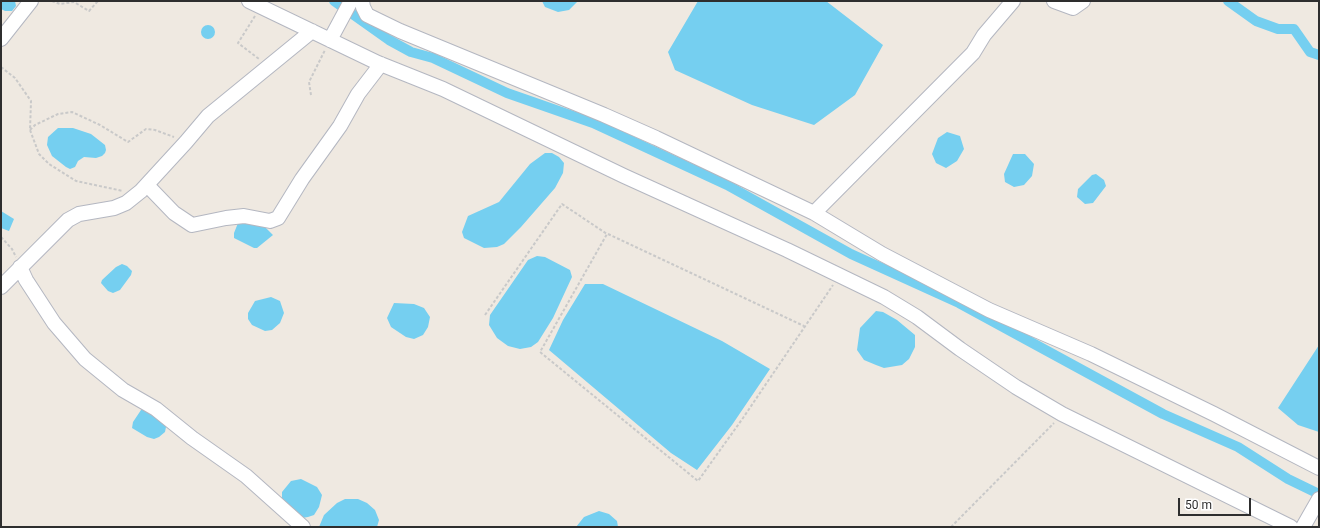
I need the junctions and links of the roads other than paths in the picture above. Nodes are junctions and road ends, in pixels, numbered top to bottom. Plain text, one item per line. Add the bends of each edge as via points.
1 (31, 1) edge
2 (249, 1) edge
3 (352, 1) edge
4 (362, 1) edge
5 (1013, 1) edge
6 (1054, 1) edge
7 (1083, 1) edge
8 (312, 31) junction
9 (1, 39) edge
10 (330, 40) junction
11 (381, 64) junction
12 (147, 185) junction
13 (814, 213) junction
14 (20, 267) junction
15 (1, 287) edge
16 (1319, 468) edge
17 (1319, 499) edge
18 (1306, 521) edge
19 (303, 527) edge
20 (1292, 527) edge

1 - 9 street
2 - 8 street
3 - 10 street
4 - 13 street via 367,15 400,31 604,115
5 - 13 street via 984,35 973,53
6 - 7 street via 1073,8
8 - 10 street
8 - 12 street via 208,116
10 - 11 street
11 - 12 street via 358,94 278,218 270,221 244,216 192,225 174,213
11 - 20 street via 443,89 884,297 917,317 995,373 1062,414
12 - 14 street via 126,203 73,216
13 - 16 street via 882,254 989,310 1091,354
14 - 15 street
14 - 19 street via 54,323 84,359 246,476
17 - 18 street

